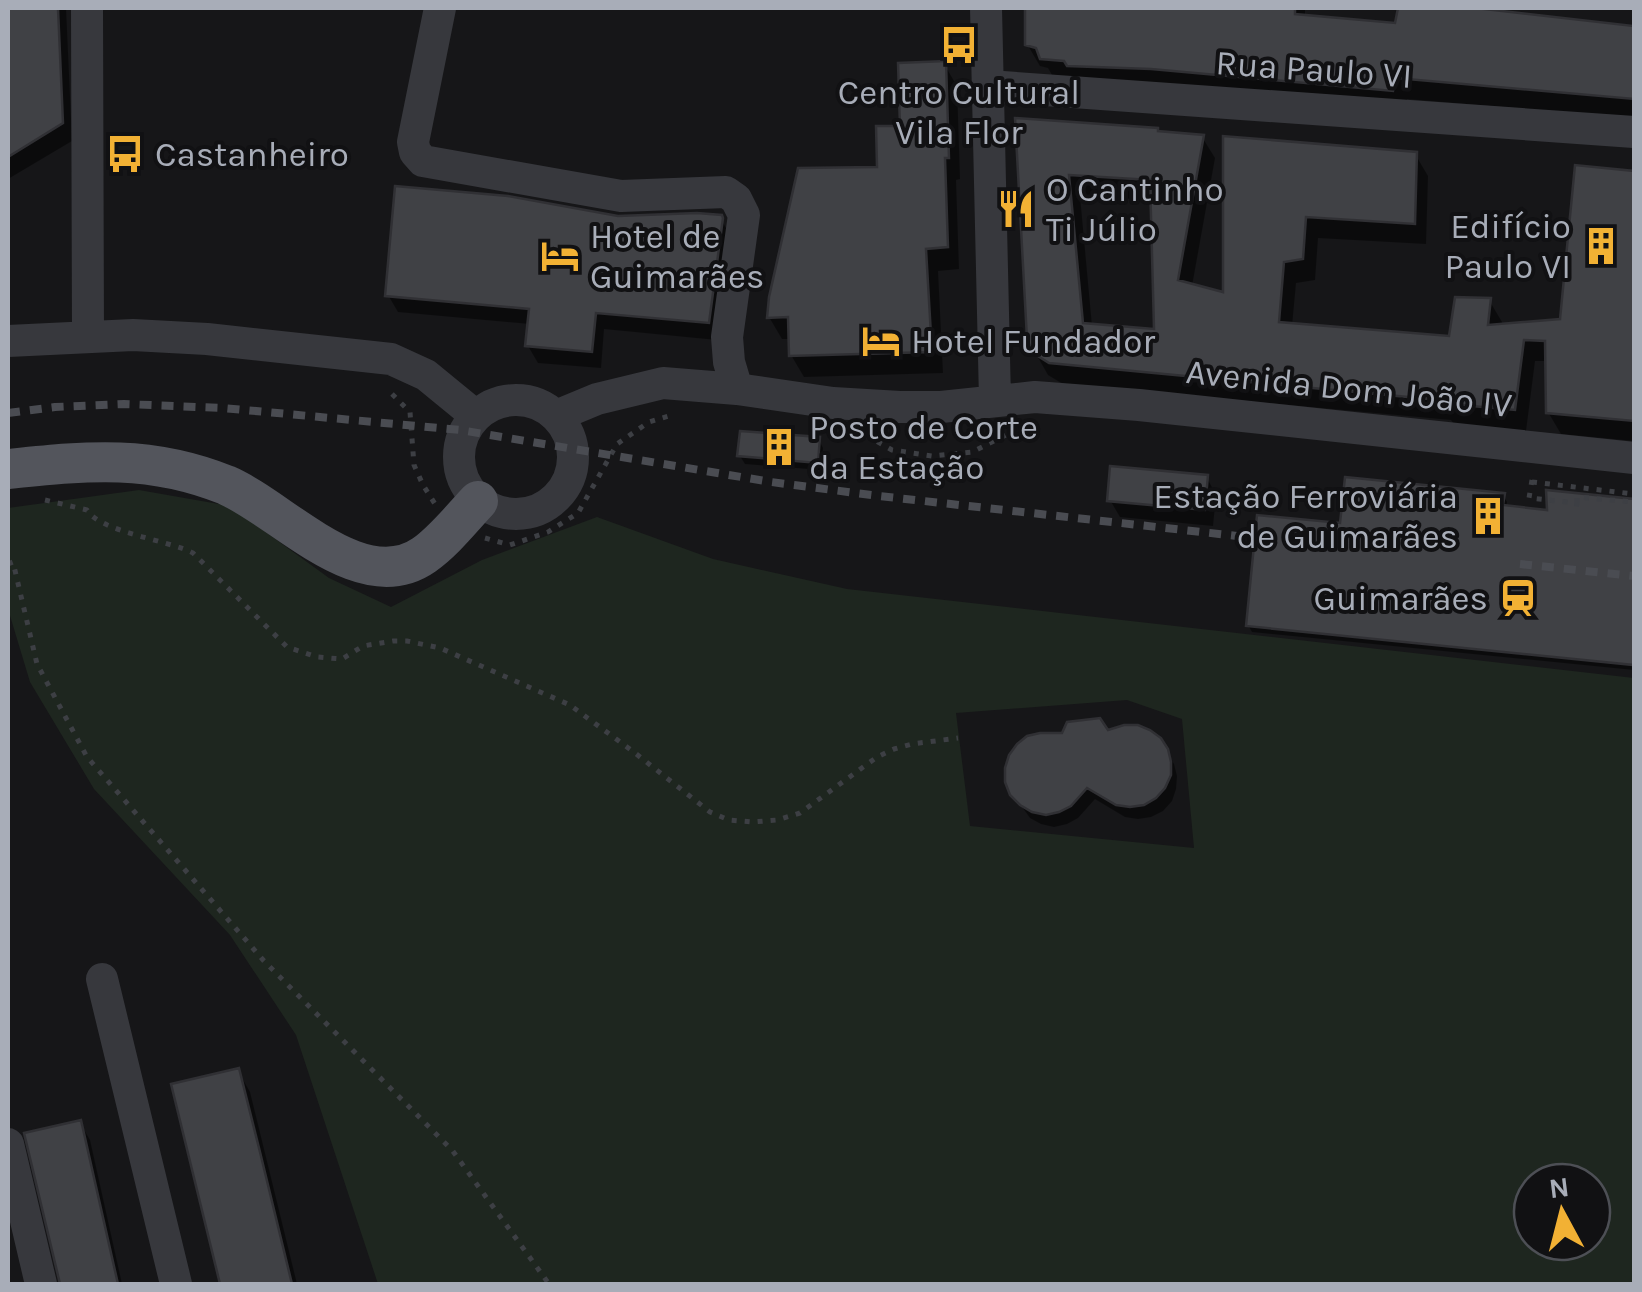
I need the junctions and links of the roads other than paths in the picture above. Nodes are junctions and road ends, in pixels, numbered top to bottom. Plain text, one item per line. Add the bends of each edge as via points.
1 (87, 8) edge
2 (440, 8) edge
3 (986, 8) edge
4 (998, 8) edge
5 (993, 86) junction
6 (1634, 132) edge
7 (88, 337) junction
8 (8, 341) edge
9 (737, 389) junction
10 (995, 400) junction
11 (476, 416) junction
12 (556, 416) junction
13 (1634, 458) edge
14 (8, 469) edge
15 (468, 512) junction
16 (102, 979) dead end
17 (8, 1144) edge
18 (41, 1284) edge
19 (176, 1284) edge

1 - 7 street
2 - 9 street via 413,142 423,161 622,196 726,192 736,199 744,215 727,337
3 - 5 street
4 - 5 street
5 - 6 street, Rua Paulo VI
5 - 10 street
7 - 8 street
7 - 11 street via 207,339 391,359 426,376
9 - 10 street, Avenida Dom João IV via 900,408
9 - 12 street, Avenida Dom João IV via 663,383
10 - 13 street, Avenida Dom João IV via 1139,404
11 - 12 street via 495,403 518,400
11 - 15 street via 460,444
12 - 15 street via 574,455 560,495 534,512
14 - 15 main road via 88,460 151,463 228,486 353,562 391,568 422,556
16 - 19 street
17 - 18 street

